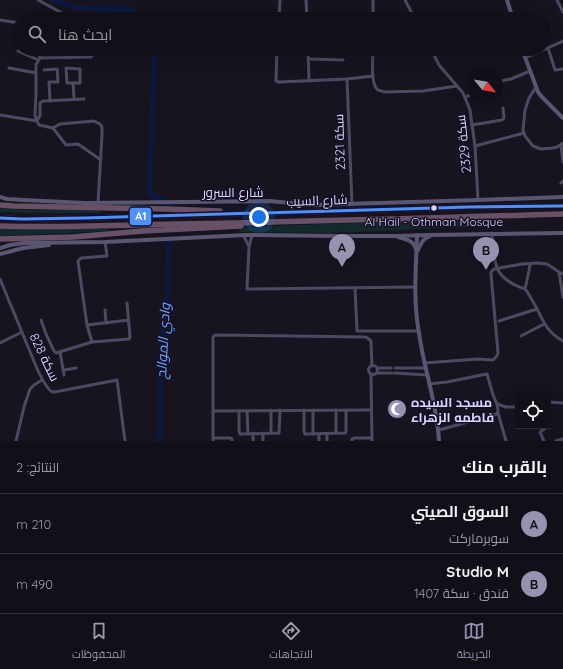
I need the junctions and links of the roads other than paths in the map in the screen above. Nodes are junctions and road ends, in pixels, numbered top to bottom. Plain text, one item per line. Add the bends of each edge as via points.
1 (38, 0) edge
2 (280, 0) edge
3 (306, 0) edge
4 (373, 0) edge
5 (405, 0) edge
6 (508, 0) edge
7 (557, 0) edge
8 (60, 12) edge
9 (279, 12) edge
10 (307, 12) edge
11 (373, 12) edge
12 (411, 12) edge
13 (511, 12) edge
14 (563, 12) edge
15 (0, 20) edge
16 (12, 22) edge
17 (563, 41) edge
18 (551, 47) edge
19 (30, 56) edge
20 (40, 56) edge
21 (92, 56) edge
22 (278, 56) edge
23 (373, 56) edge
24 (434, 56) edge
25 (530, 56) edge
26 (551, 56) edge
27 (69, 58) joint
28 (525, 58) joint
29 (38, 59) junction
30 (308, 59) joint
31 (343, 60) dead end
32 (9, 68) dead end
33 (563, 69) edge
34 (44, 70) dead end
35 (530, 71) junction
36 (36, 73) junction
37 (373, 76) junction
38 (347, 79) junction
39 (309, 80) junction
40 (503, 81) edge
41 (73, 83) junction
42 (457, 86) junction
43 (536, 87) junction
44 (467, 96) edge
45 (464, 97) junction
46 (74, 99) junction
47 (84, 99) dead end
48 (50, 100) junction
49 (503, 108) dead end
50 (0, 116) edge
51 (563, 118) edge
52 (37, 120) junction
53 (472, 125) junction
54 (53, 128) junction
55 (524, 133) junction
56 (562, 144) edge
57 (475, 146) junction
58 (101, 160) junction
59 (563, 162) edge
60 (0, 197) edge
61 (563, 197) edge
62 (478, 200) junction
63 (98, 202) junction
64 (0, 204) edge
65 (352, 204) junction
66 (563, 206) edge
67 (252, 213) junction
68 (563, 214) edge
69 (0, 218) edge
70 (284, 222) junction
71 (0, 226) edge
72 (492, 233) junction
73 (563, 233) edge
74 (432, 234) junction
75 (243, 235) junction
76 (252, 235) junction
77 (417, 235) junction
78 (396, 236) junction
79 (0, 239) edge
80 (105, 242) junction
81 (66, 243) junction
82 (249, 247) junction
83 (0, 248) edge
84 (417, 252) junction
85 (0, 254) edge
86 (530, 264) junction
87 (498, 269) junction
88 (561, 273) edge
89 (0, 279) edge
90 (415, 287) junction
91 (355, 288) junction
92 (525, 289) junction
93 (563, 296) edge
94 (127, 303) dead end
95 (537, 309) junction
96 (105, 310) dead end
97 (41, 320) dead end
98 (128, 320) junction
99 (499, 321) dead end
100 (106, 323) junction
101 (544, 324) junction
102 (87, 325) junction
103 (418, 331) junction
104 (22, 332) junction
105 (521, 336) dead end
106 (563, 341) edge
107 (92, 342) junction
108 (0, 343) edge
109 (60, 352) junction
110 (425, 365) junction
111 (372, 366) junction
112 (76, 368) dead end
113 (378, 368) junction
114 (64, 370) junction
115 (377, 373) junction
116 (371, 374) junction
117 (64, 375) dead end
118 (427, 375) junction
119 (42, 380) junction
120 (430, 384) junction
121 (551, 402) edge
122 (563, 402) edge
123 (497, 404) junction
124 (515, 407) edge
125 (271, 410) junction
126 (280, 410) junction
127 (304, 410) junction
128 (313, 410) junction
129 (336, 410) junction
130 (346, 410) junction
131 (370, 410) junction
132 (214, 411) junction
133 (238, 411) junction
134 (247, 411) junction
135 (498, 413) junction
136 (542, 429) edge
137 (438, 430) junction
138 (263, 433) junction
139 (271, 433) junction
140 (336, 433) junction
141 (248, 434) junction
142 (253, 434) junction
143 (313, 434) junction
144 (319, 434) junction
145 (327, 434) junction
146 (213, 439) edge
147 (371, 439) edge
148 (563, 439) edge
149 (16, 441) edge
150 (125, 441) edge
151 (232, 441) edge
152 (253, 441) edge
153 (263, 441) edge
154 (319, 441) edge
155 (327, 441) edge
156 (352, 441) edge
157 (440, 441) edge
158 (506, 441) edge
159 (544, 441) edge
160 (556, 441) edge

1 - 8 street
2 - 9 street
3 - 10 street
4 - 11 street
5 - 12 street
6 - 13 street
7 - 14 street
15 - 16 street
17 - 18 street
19 - 29 street
20 - 29 street
21 - 27 street
22 - 39 street via 276,81
23 - 37 street
24 - 42 street, سكة 2329
25 - 28 street
26 - 33 street via 555,70
27 - 29 street
28 - 35 street
29 - 36 street
30 - 31 street
30 - 39 street
32 - 36 street
34 - 48 street via 57,69 58,82 49,82
35 - 40 street
35 - 43 street
36 - 52 street
37 - 38 street
37 - 42 street via 374,85 384,92 423,91
38 - 39 street
38 - 65 street, سكة 2321
41 - 41 street via 80,83 80,69 66,68 67,83
41 - 46 street
42 - 45 street, سكة 2329
43 - 51 street via 541,96
43 - 55 street via 525,110
44 - 45 street
45 - 53 street, سكة 2329 via 470,110
46 - 47 street
46 - 48 street
48 - 52 street via 40,103 40,115
49 - 53 street via 502,120
50 - 52 street
52 - 54 street via 39,124
53 - 57 street, سكة 2329
54 - 58 street via 66,145 81,145
54 - 58 street via 60,124 98,122 102,127
55 - 56 street via 530,143 537,148 553,148
55 - 57 street
56 - 59 street
57 - 62 street, سكة 2329
58 - 63 street
60 - 63 street, شارع السرور
61 - 62 street, شارع السرور
62 - 65 street, شارع السرور
63 - 65 street, شارع السرور via 269,201 313,205
64 - 67 highway
66 - 67 highway, شارع السيب via 469,206
67 - 69 highway, شارع السيب
68 - 70 highway, شارع السيب
70 - 71 highway, شارع السيب
70 - 79 highway via 274,225
72 - 73 street
72 - 74 street
72 - 87 street
74 - 77 street
74 - 84 street via 421,242
75 - 76 street
75 - 80 street
75 - 82 street
76 - 78 street
76 - 82 street
77 - 78 street
77 - 84 street
78 - 84 street via 411,241
80 - 81 street
80 - 102 street via 107,256 81,258 78,261
81 - 83 street via 24,243
81 - 85 street via 23,248
82 - 91 street via 247,289
84 - 90 street
86 - 87 street
86 - 88 street via 548,264
86 - 92 street
87 - 92 street via 509,282
87 - 110 street via 494,269 491,274 498,353 495,358
88 - 93 street
89 - 104 street, سكة 828
90 - 91 street
90 - 103 street
91 - 103 street via 357,330
92 - 95 street
94 - 98 street
95 - 99 street
95 - 101 street
96 - 100 street
97 - 109 street via 54,351
98 - 100 street
98 - 107 street via 130,338
100 - 102 street
101 - 105 street
101 - 106 street
102 - 107 street
103 - 110 street
104 - 108 street
104 - 119 street, سكة 828
107 - 109 street
109 - 114 street
110 - 113 street
110 - 118 street
111 - 113 street
111 - 116 street via 369,370
111 - 132 street via 371,342 364,337 216,335 213,337
112 - 114 street
113 - 115 street
114 - 117 street
115 - 116 street
115 - 118 street
116 - 131 street
118 - 120 street
119 - 149 street via 30,389
119 - 150 street, سكة 828 via 54,392 118,380
120 - 123 street via 487,374
120 - 137 street
121 - 122 street
123 - 124 street
123 - 135 street
125 - 126 street
125 - 134 street
125 - 139 street
126 - 127 street
126 - 139 street via 279,433
127 - 128 street
127 - 143 street via 305,434
128 - 129 street
128 - 143 street
129 - 130 street
129 - 140 street
130 - 131 street
130 - 140 street via 346,432
131 - 147 street
132 - 133 street
132 - 146 street
133 - 134 street
133 - 141 street via 239,433
134 - 141 street
135 - 137 street
135 - 158 street
136 - 159 street via 540,433
137 - 157 street
138 - 139 street
138 - 142 street
138 - 153 street
140 - 145 street
141 - 142 street
142 - 152 street
143 - 144 street
144 - 145 street
144 - 154 street
145 - 155 street
146 - 151 street via 231,438
147 - 156 street via 354,438
148 - 160 street

